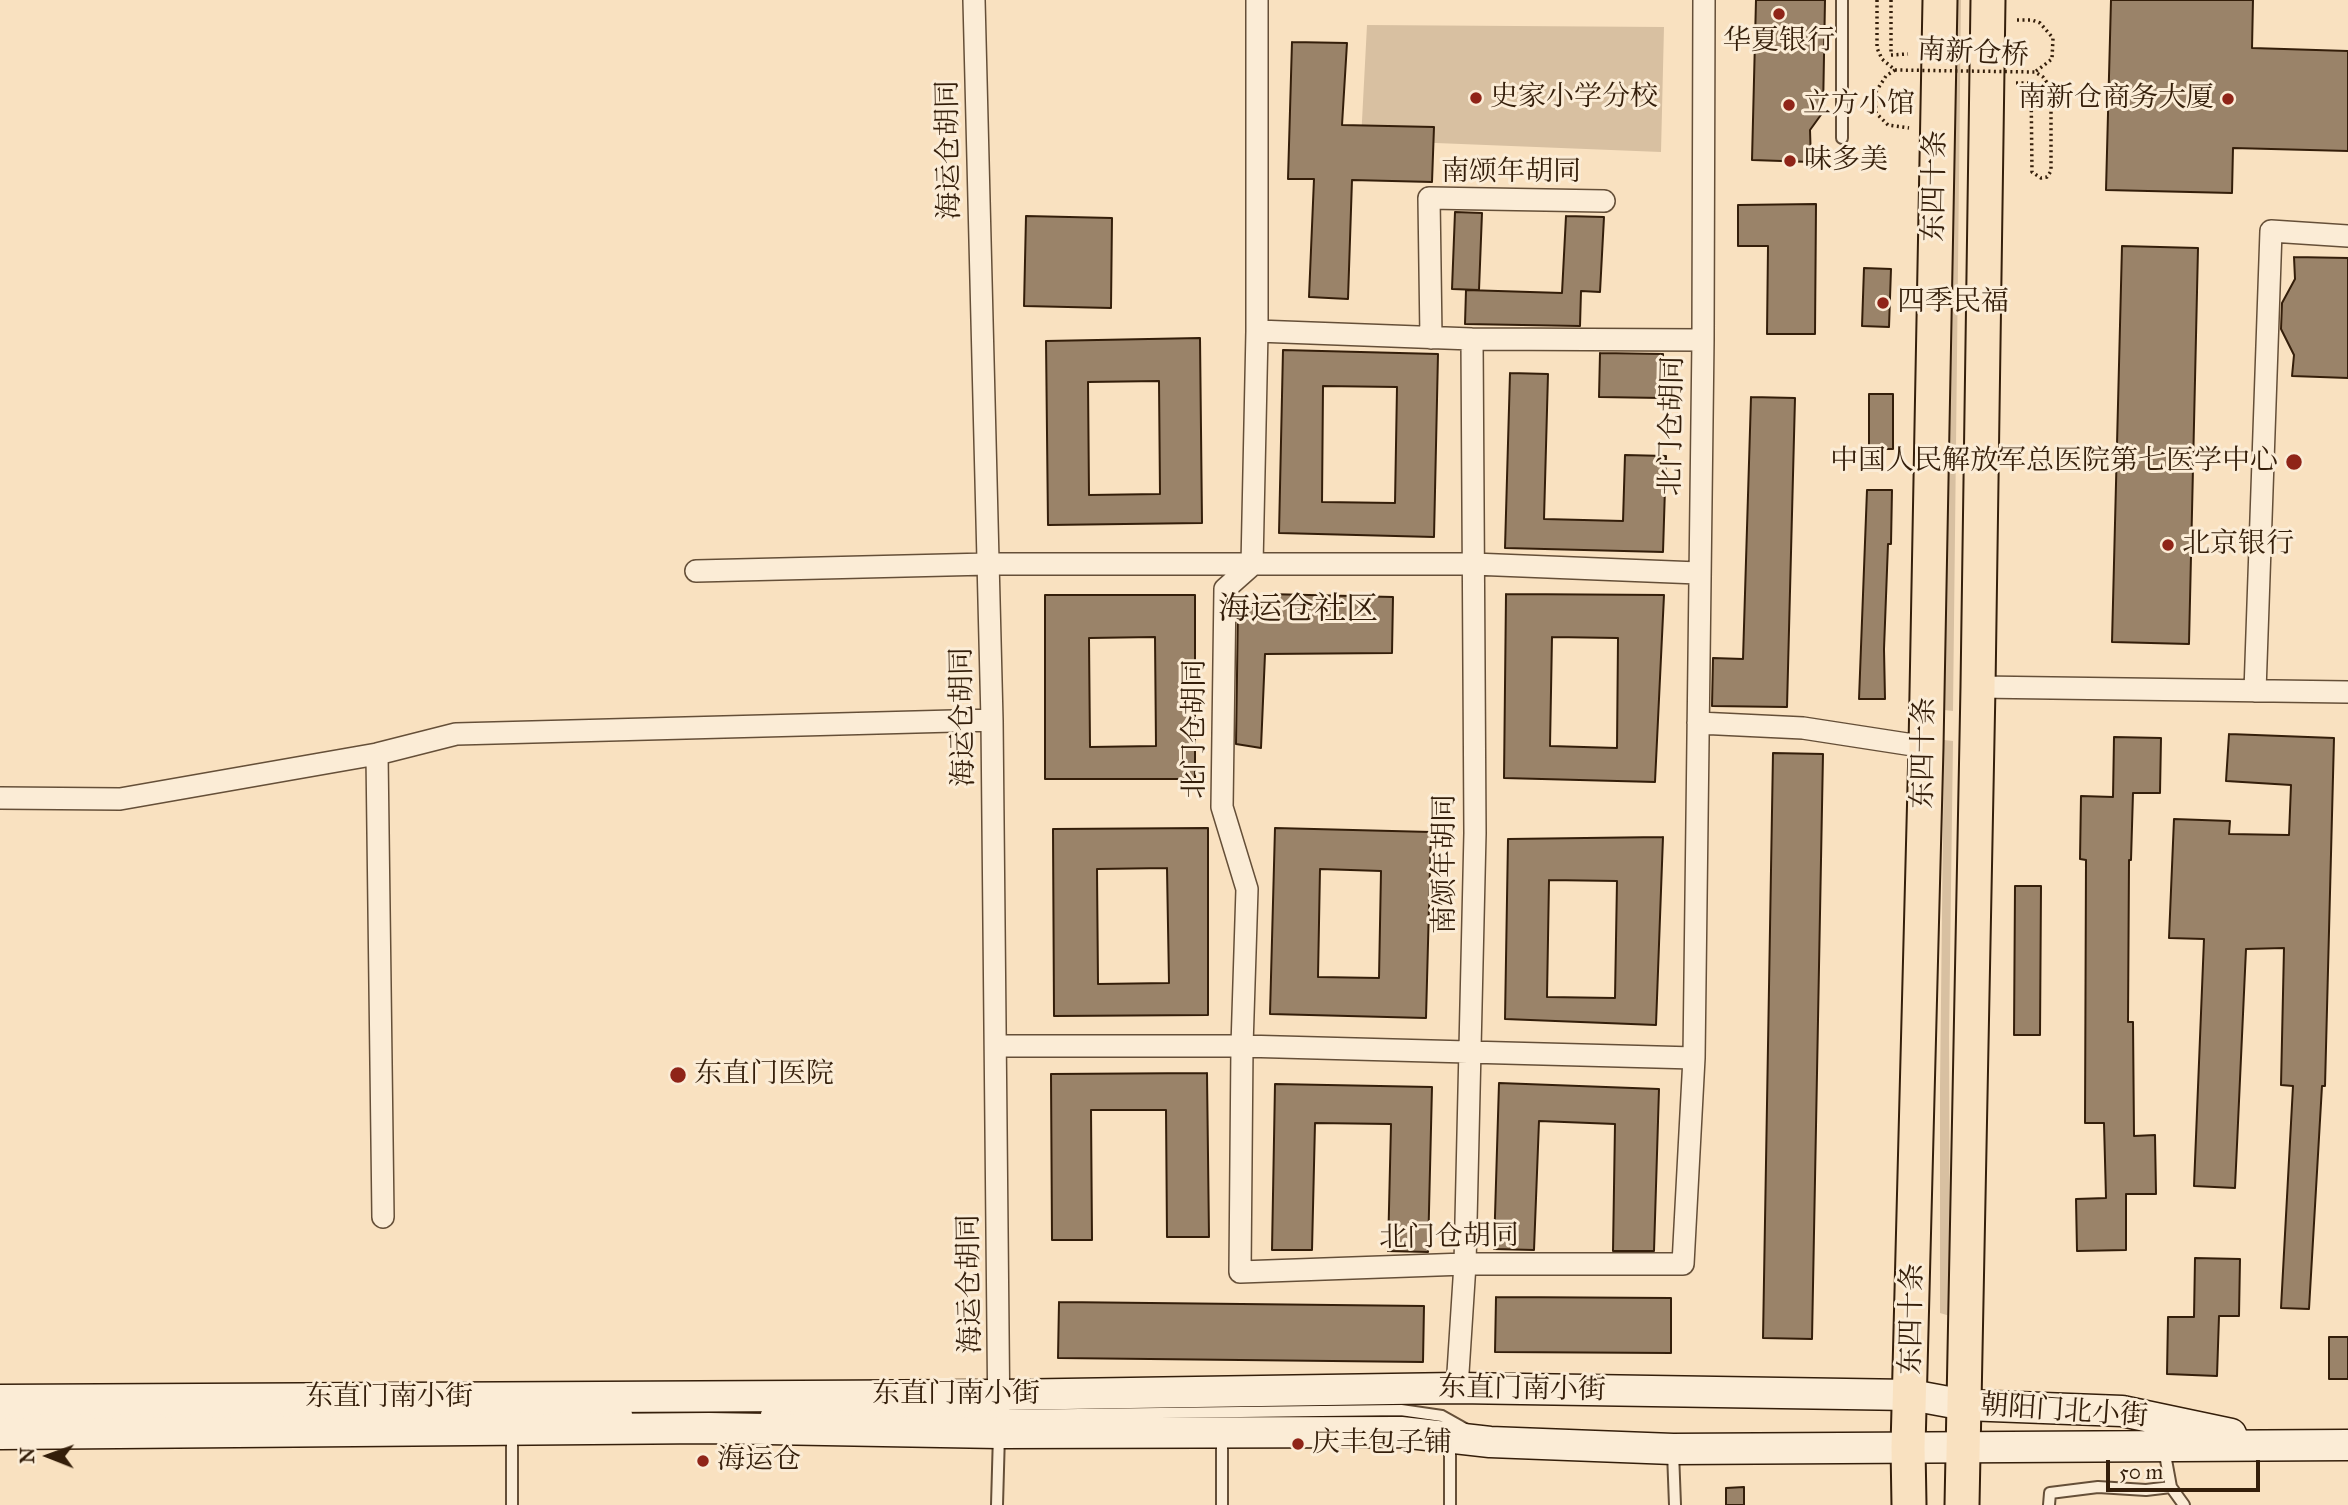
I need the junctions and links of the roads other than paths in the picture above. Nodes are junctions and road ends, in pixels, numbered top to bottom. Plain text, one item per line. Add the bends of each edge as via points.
1 (974, 0) edge
2 (1257, 0) edge
3 (1704, 0) edge
4 (1842, 0) edge
5 (1940, 0) edge
6 (1987, 0) edge
7 (1842, 138) dead end
8 (1604, 201) dead end
9 (2348, 236) edge
10 (1257, 331) junction
11 (1431, 338) junction
12 (1472, 339) junction
13 (1703, 340) junction
14 (988, 564) junction
15 (1473, 564) junction
16 (1252, 565) junction
17 (696, 571) dead end
18 (1698, 573) junction
19 (1978, 687) junction
20 (2255, 691) junction
21 (2348, 692) edge
22 (992, 720) junction
23 (1698, 723) junction
24 (1926, 747) junction
25 (377, 754) junction
26 (0, 798) edge
27 (997, 1046) junction
28 (1242, 1046) junction
29 (1472, 1054) junction
30 (1693, 1058) junction
31 (383, 1217) dead end
32 (1465, 1265) junction
33 (1457, 1388) junction
34 (1911, 1395) junction
35 (0, 1400) edge
36 (1965, 1405) junction
37 (636, 1414) dead end
38 (748, 1414) dead end
39 (1000, 1415) junction
40 (0, 1417) edge
41 (512, 1430) junction
42 (1222, 1431) junction
43 (0, 1434) edge
44 (1450, 1438) junction
45 (1490, 1442) junction
46 (2348, 1445) edge
47 (2164, 1446) junction
48 (2286, 1446) junction
49 (1908, 1447) junction
50 (1963, 1447) junction
51 (1673, 1449) junction
52 (2171, 1488) junction
53 (512, 1505) edge
54 (997, 1505) edge
55 (1222, 1505) edge
56 (1450, 1505) edge
57 (1675, 1505) edge
58 (1909, 1505) edge
59 (1962, 1505) edge
60 (2049, 1505) edge
61 (2184, 1505) edge

1 - 14 street, 海运仓胡同
2 - 10 street
3 - 13 street, 北门仓胡同
4 - 7 lane
5 - 24 main road, 东四十条
6 - 19 main road, 东四十条
8 - 11 street, 南颂年胡同 via 1429,198
9 - 20 street via 2271,231
10 - 11 street
10 - 16 street
11 - 12 street
12 - 13 street
12 - 15 street, 南颂年胡同
13 - 18 street, 北门仓胡同
14 - 16 street
14 - 17 street
14 - 22 street, 海运仓胡同
15 - 16 street
15 - 18 street
15 - 29 street, 南颂年胡同
16 - 28 street, 北门仓胡同 via 1225,589 1223,807 1247,889
18 - 23 street, 北门仓胡同
19 - 20 street
19 - 36 main road, 东四十条
20 - 21 street
22 - 25 street via 456,734
22 - 27 street, 海运仓胡同
23 - 24 street via 1803,728
23 - 30 street, 北门仓胡同
24 - 34 main road, 东四十条
25 - 26 street via 120,799
25 - 31 street
27 - 28 street
27 - 39 street, 海运仓胡同
28 - 29 street
28 - 32 street, 北门仓胡同 via 1240,1272
29 - 30 street
29 - 32 street, 南颂年胡同
30 - 32 street, 北门仓胡同 via 1683,1264
32 - 33 street, 南颂年胡同
33 - 34 main road, 东直门南小街
33 - 39 main road, 东直门南小街
34 - 36 main road, 东直门南小街
34 - 49 main road, 东四十条
35 - 39 main road, 东直门南小街
36 - 48 main road, 朝阳门北小街 via 2122,1410
36 - 50 main road, 东四十条
37 - 40 lane
38 - 39 lane
39 - 41 main road, 东直门南小街 via 709,1429
39 - 42 main road, 东直门南小街
39 - 45 lane via 1401,1410 1442,1416
39 - 54 lane
41 - 43 main road, 东直门南小街
41 - 53 lane
42 - 44 main road, 东直门南小街 via 1401,1432
42 - 55 lane
44 - 45 main road, 东直门南小街
44 - 56 lane
45 - 51 main road, 东直门南小街
46 - 48 main road, 朝阳门北小街
47 - 48 main road, 朝阳门北小街
47 - 50 main road, 朝阳门北小街
47 - 52 lane
49 - 50 main road, 朝阳门北小街
49 - 51 main road, 东直门南小街
49 - 58 main road, 东四十条
50 - 59 main road, 东四十条
51 - 57 lane
52 - 60 lane via 2098,1487 2050,1493
52 - 61 lane

